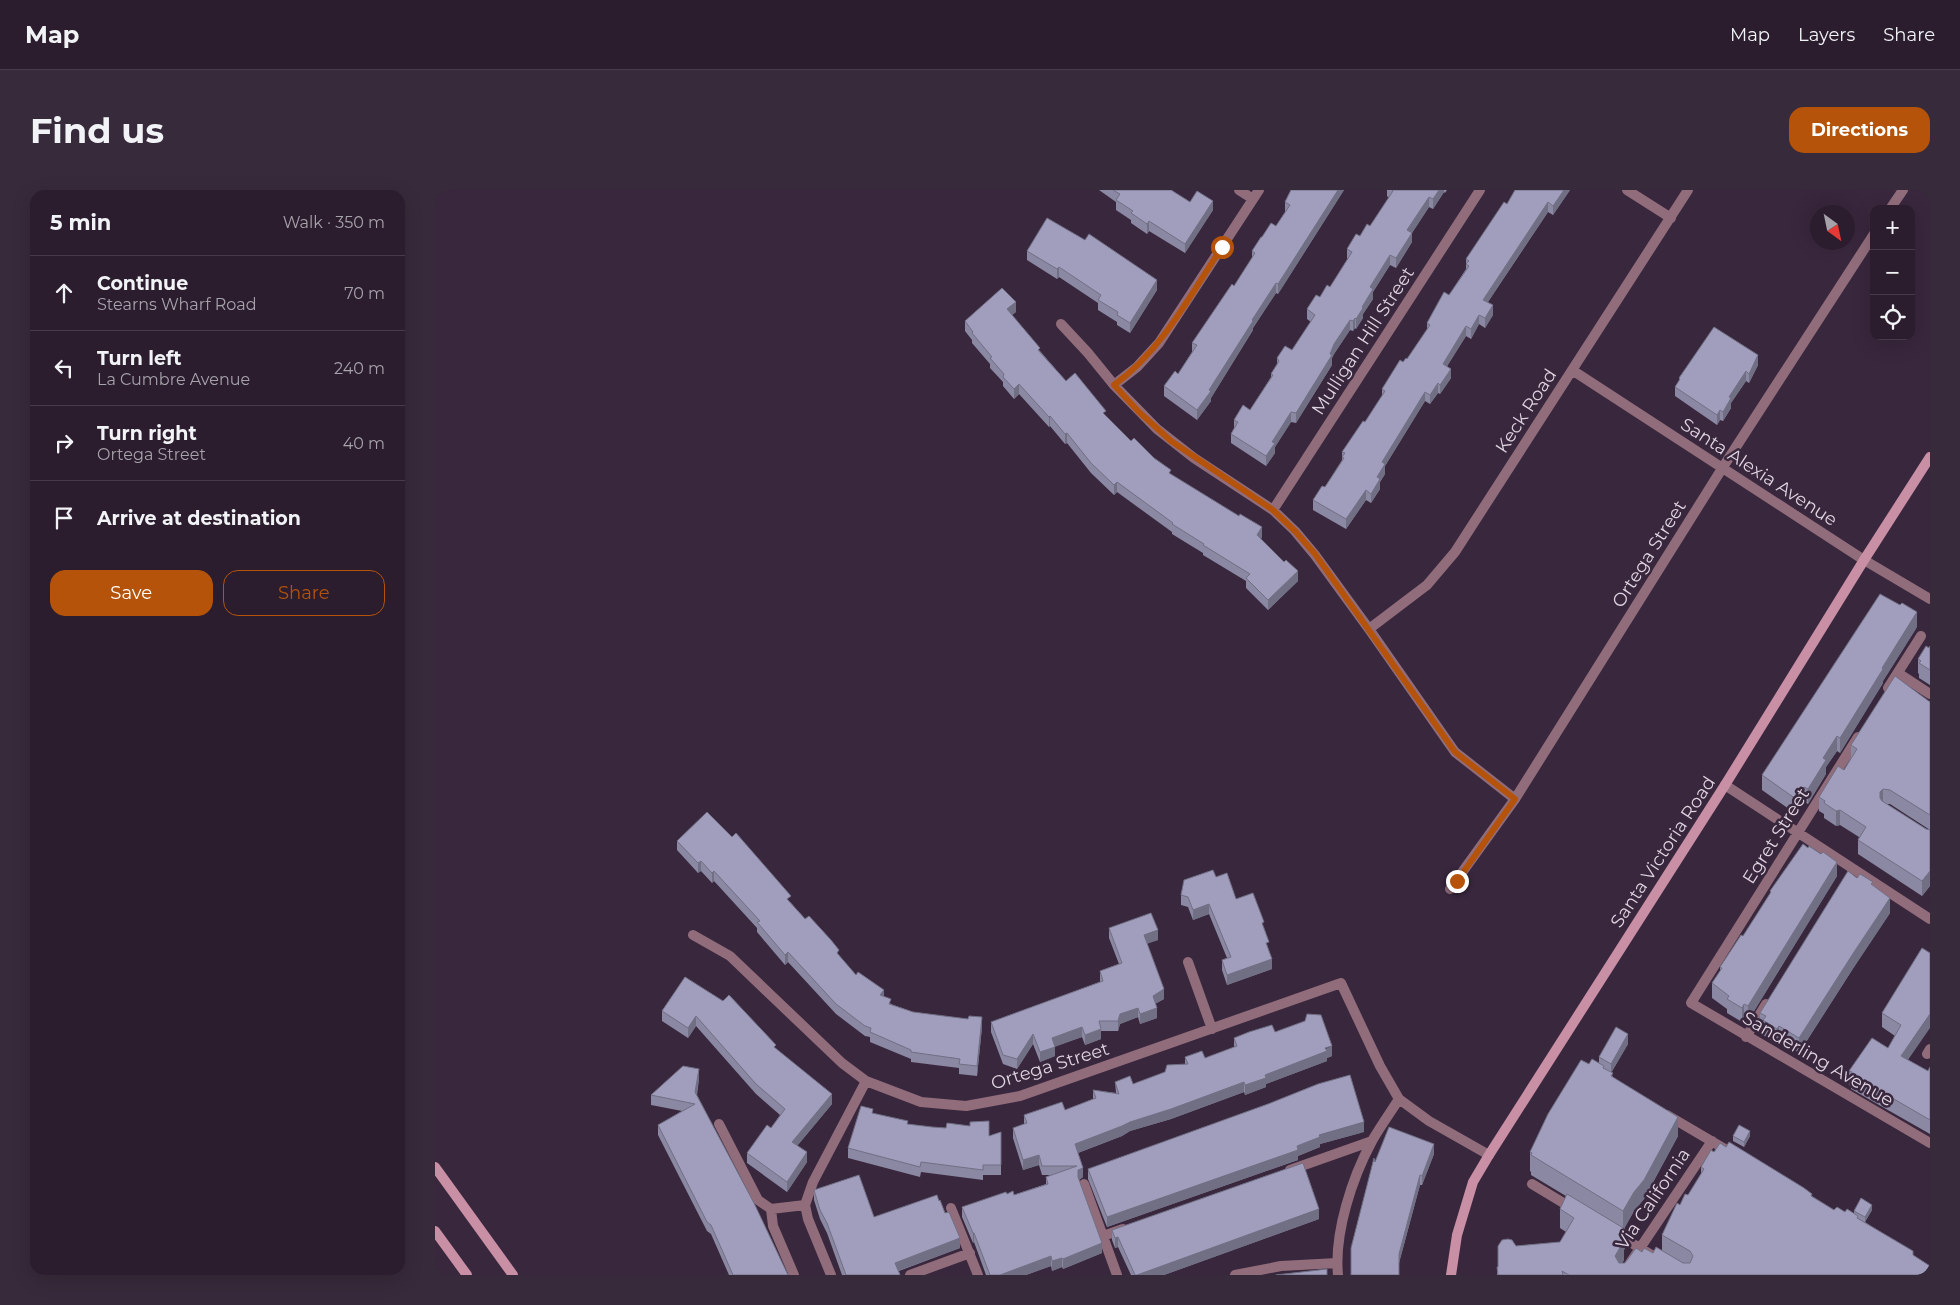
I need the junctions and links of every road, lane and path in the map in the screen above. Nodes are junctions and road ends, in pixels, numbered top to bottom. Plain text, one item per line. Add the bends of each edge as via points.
1 (1239, 190) edge
2 (1480, 190) edge
3 (1627, 190) edge
4 (1688, 190) edge
5 (1903, 190) edge
6 (1256, 194) edge
7 (1893, 205) edge
8 (1671, 218) junction
9 (1870, 240) edge
10 (1061, 324) dead end
11 (1572, 370) junction
12 (1114, 385) junction
13 (1930, 458) edge
14 (1723, 467) junction
15 (1273, 510) junction
16 (1864, 560) junction
17 (1930, 599) edge
18 (1369, 629) junction
19 (1921, 636) dead end
20 (1898, 673) junction
21 (1930, 694) edge
22 (1882, 698) edge
23 (1861, 732) edge
24 (1725, 786) junction
25 (1515, 799) junction
26 (1797, 832) junction
27 (1450, 889) dead end
28 (1930, 919) edge
29 (693, 936) dead end
30 (1188, 962) dead end
31 (1773, 994) edge
32 (1691, 1003) joint
33 (1212, 1029) junction
34 (1747, 1036) junction
35 (866, 1081) junction
36 (1399, 1099) junction
37 (1662, 1112) edge
38 (719, 1124) dead end
39 (1372, 1141) junction
40 (1712, 1141) junction
41 (1930, 1143) edge
42 (1489, 1154) junction
43 (1737, 1156) edge
44 (435, 1168) edge
45 (1279, 1174) edge
46 (1084, 1184) dead end
47 (1532, 1184) dead end
48 (805, 1205) junction
49 (951, 1208) dead end
50 (771, 1209) junction
51 (1581, 1214) edge
52 (1131, 1226) edge
53 (1606, 1228) edge
54 (435, 1231) edge
55 (1103, 1236) junction
56 (1639, 1248) junction
57 (970, 1253) junction
58 (1337, 1262) junction
59 (1664, 1262) edge
60 (467, 1275) edge
61 (513, 1275) edge
62 (794, 1275) edge
63 (831, 1275) edge
64 (910, 1275) edge
65 (978, 1275) edge
66 (1117, 1275) edge
67 (1235, 1275) edge
68 (1338, 1275) edge
69 (1451, 1275) edge
70 (1622, 1275) edge

1 - 6 street
2 - 15 street, Mulligan Hill Street
3 - 8 street
4 - 8 street, Keck Road
5 - 7 street
6 - 12 street via 1159,343 1137,367
8 - 11 street, Keck Road
9 - 14 street, Ortega Street
10 - 12 street
11 - 14 street, Santa Alexia Avenue
11 - 18 street, Keck Road via 1441,571 1412,598
12 - 15 street via 1171,441
13 - 16 street, Santa Victoria Road
14 - 16 street, Santa Alexia Avenue
14 - 25 street, Ortega Street
15 - 18 street via 1315,554
16 - 17 street, Santa Alexia Avenue
16 - 24 street, Santa Victoria Road
18 - 25 street via 1455,752
19 - 20 street
20 - 21 street
20 - 22 street
23 - 26 street, Egret Street
24 - 26 street
24 - 42 street, Santa Victoria Road
25 - 27 street, Ortega Street
26 - 28 street via 1848,871
26 - 32 street, Egret Street
29 - 35 street, Ortega Street via 730,956 842,1063
30 - 33 street
31 - 34 street
32 - 34 street, Sanderling Avenue
33 - 35 street, Ortega Street via 1020,1096 966,1106 921,1102
33 - 36 street, Ortega Street via 1341,984
34 - 41 street, Sanderling Avenue
35 - 48 street via 813,1182
36 - 39 street
36 - 42 street via 1429,1121
37 - 40 street
38 - 50 street via 758,1200
39 - 45 street
39 - 58 street via 1354,1180 1342,1225
40 - 43 street
40 - 56 street, Via California
42 - 69 street, Santa Victoria Road via 1473,1182 1457,1235
44 - 61 street
46 - 55 street
47 - 51 street
48 - 50 street
48 - 63 street
49 - 57 street
50 - 62 street via 773,1226
52 - 55 street
53 - 56 street
54 - 60 street
55 - 66 street
56 - 59 street
56 - 70 street, Via California
57 - 64 street
57 - 65 street
58 - 67 street via 1281,1266
58 - 68 street

